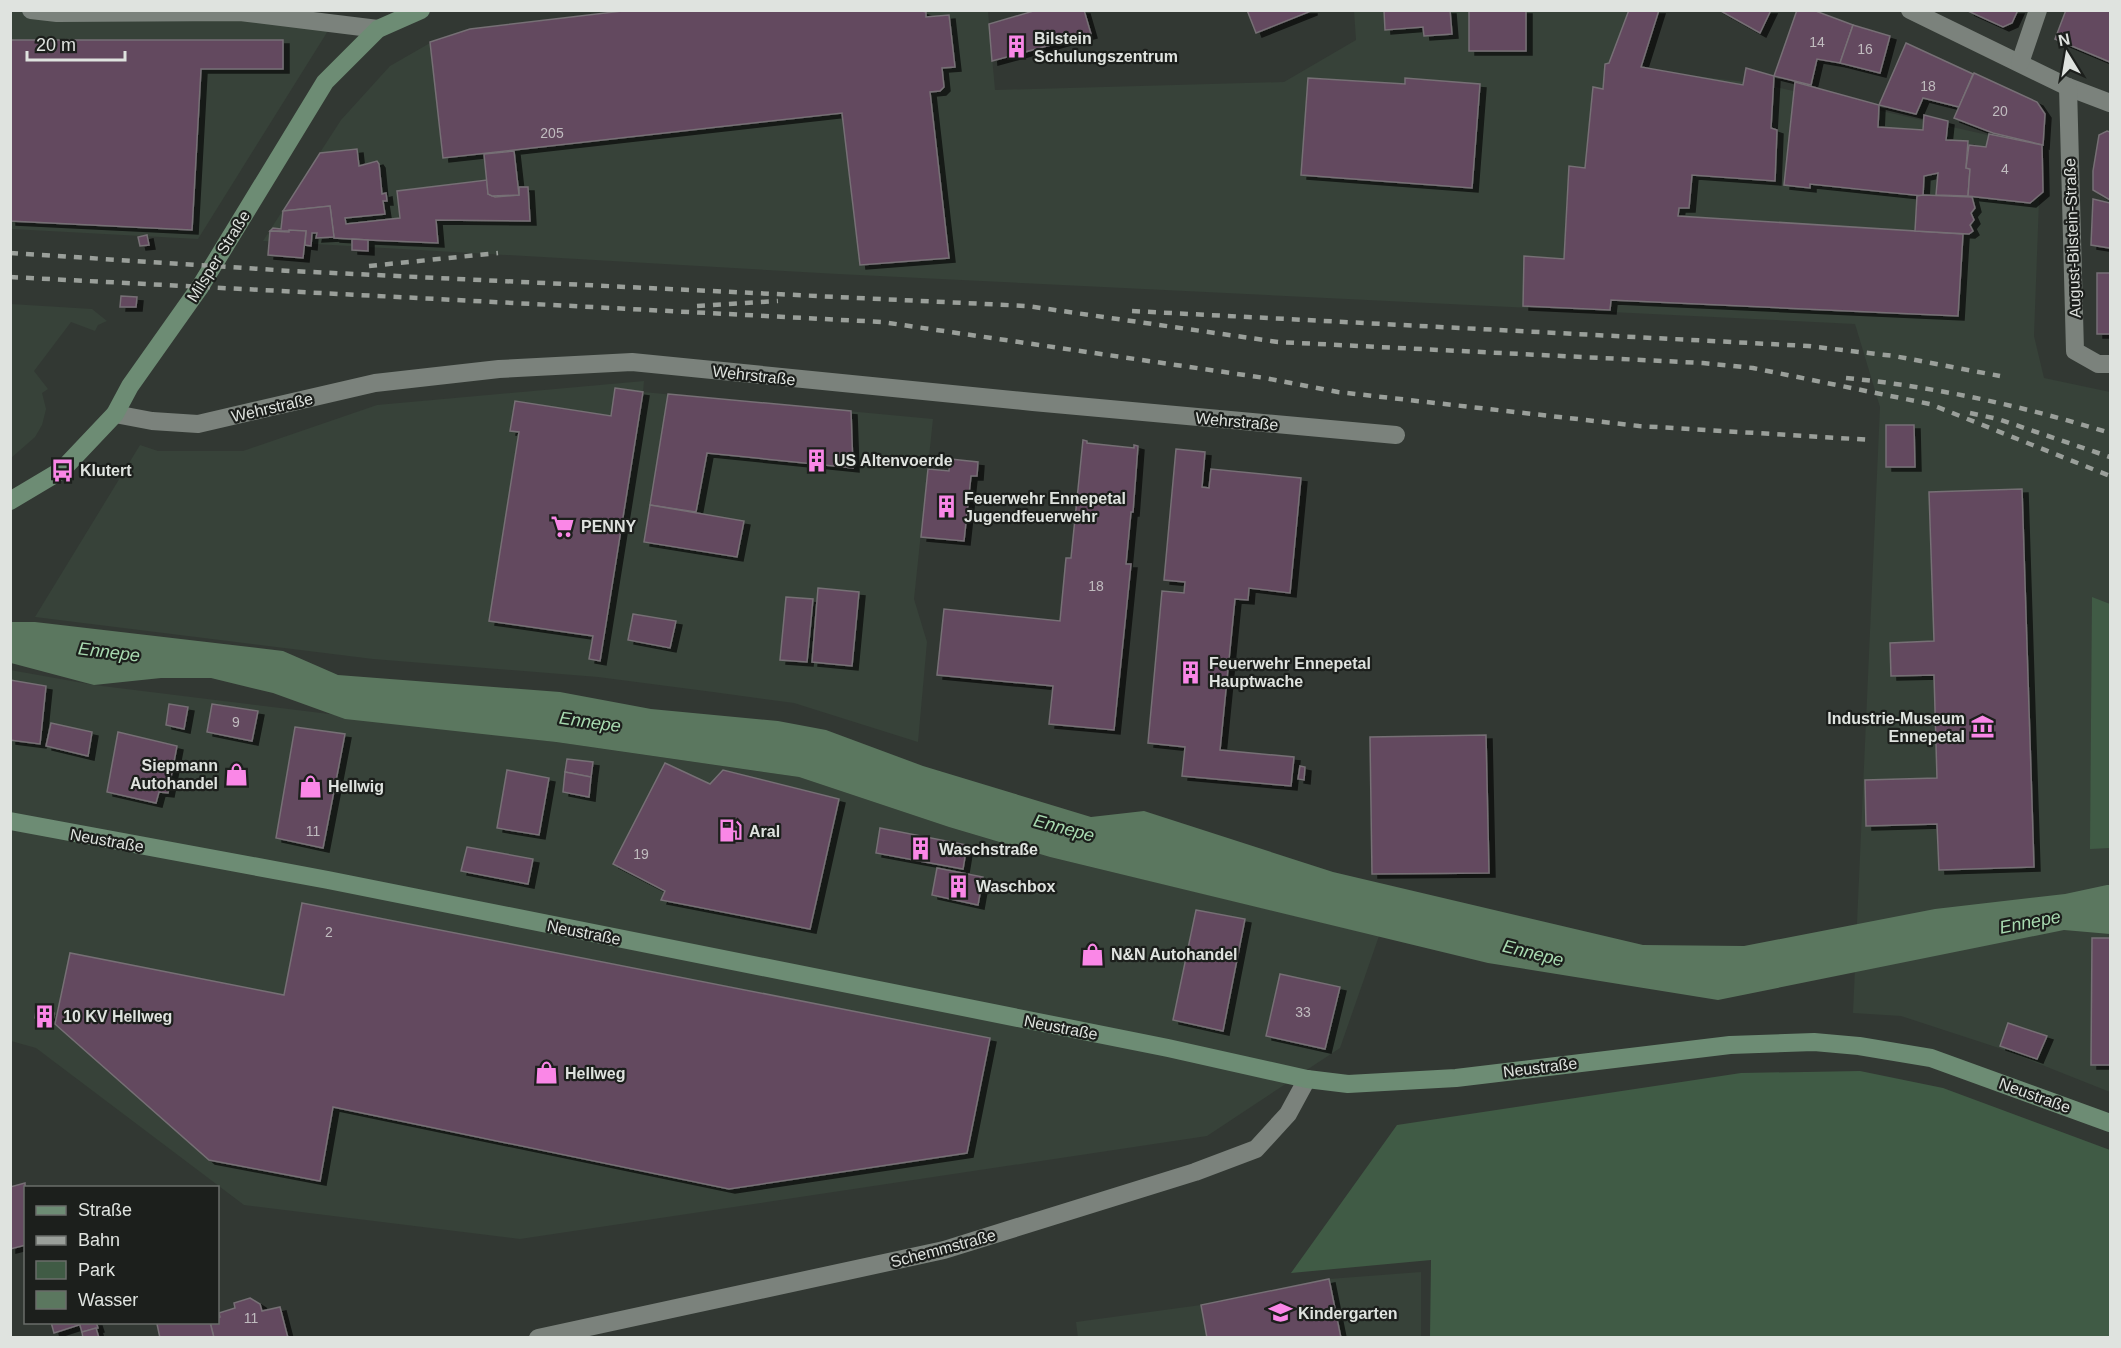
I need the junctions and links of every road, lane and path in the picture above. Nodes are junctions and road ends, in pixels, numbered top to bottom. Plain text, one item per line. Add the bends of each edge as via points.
1 (31, 10) edge
2 (422, 10) edge
3 (1910, 10) edge
4 (2038, 10) edge
5 (378, 29) junction
6 (2020, 63) junction
7 (2068, 87) junction
8 (2110, 103) edge
9 (2110, 364) edge
10 (115, 414) junction
11 (1396, 435) dead end
12 (10, 501) edge
13 (10, 822) edge
14 (1307, 1079) junction
15 (2110, 1123) edge
16 (538, 1338) edge

1 - 5 street via 240,12
2 - 5 main road, Milsper Straße
3 - 6 street
4 - 6 street
5 - 10 main road, Milsper Straße via 326,82 200,287 130,386
6 - 7 street
7 - 8 street
7 - 9 street, August-Bilstein-Straße via 2075,351 2098,364
10 - 11 street, Wehrstraße via 198,424 375,383 499,369 632,362
10 - 12 main road, Milsper Straße via 62,470
13 - 14 main road, Neustraße via 318,878
14 - 15 main road, Neustraße via 1382,1084 1730,1045 1814,1042 1931,1058
14 - 16 street, Schemmstraße via 1288,1114 1256,1149 1195,1172 944,1250

